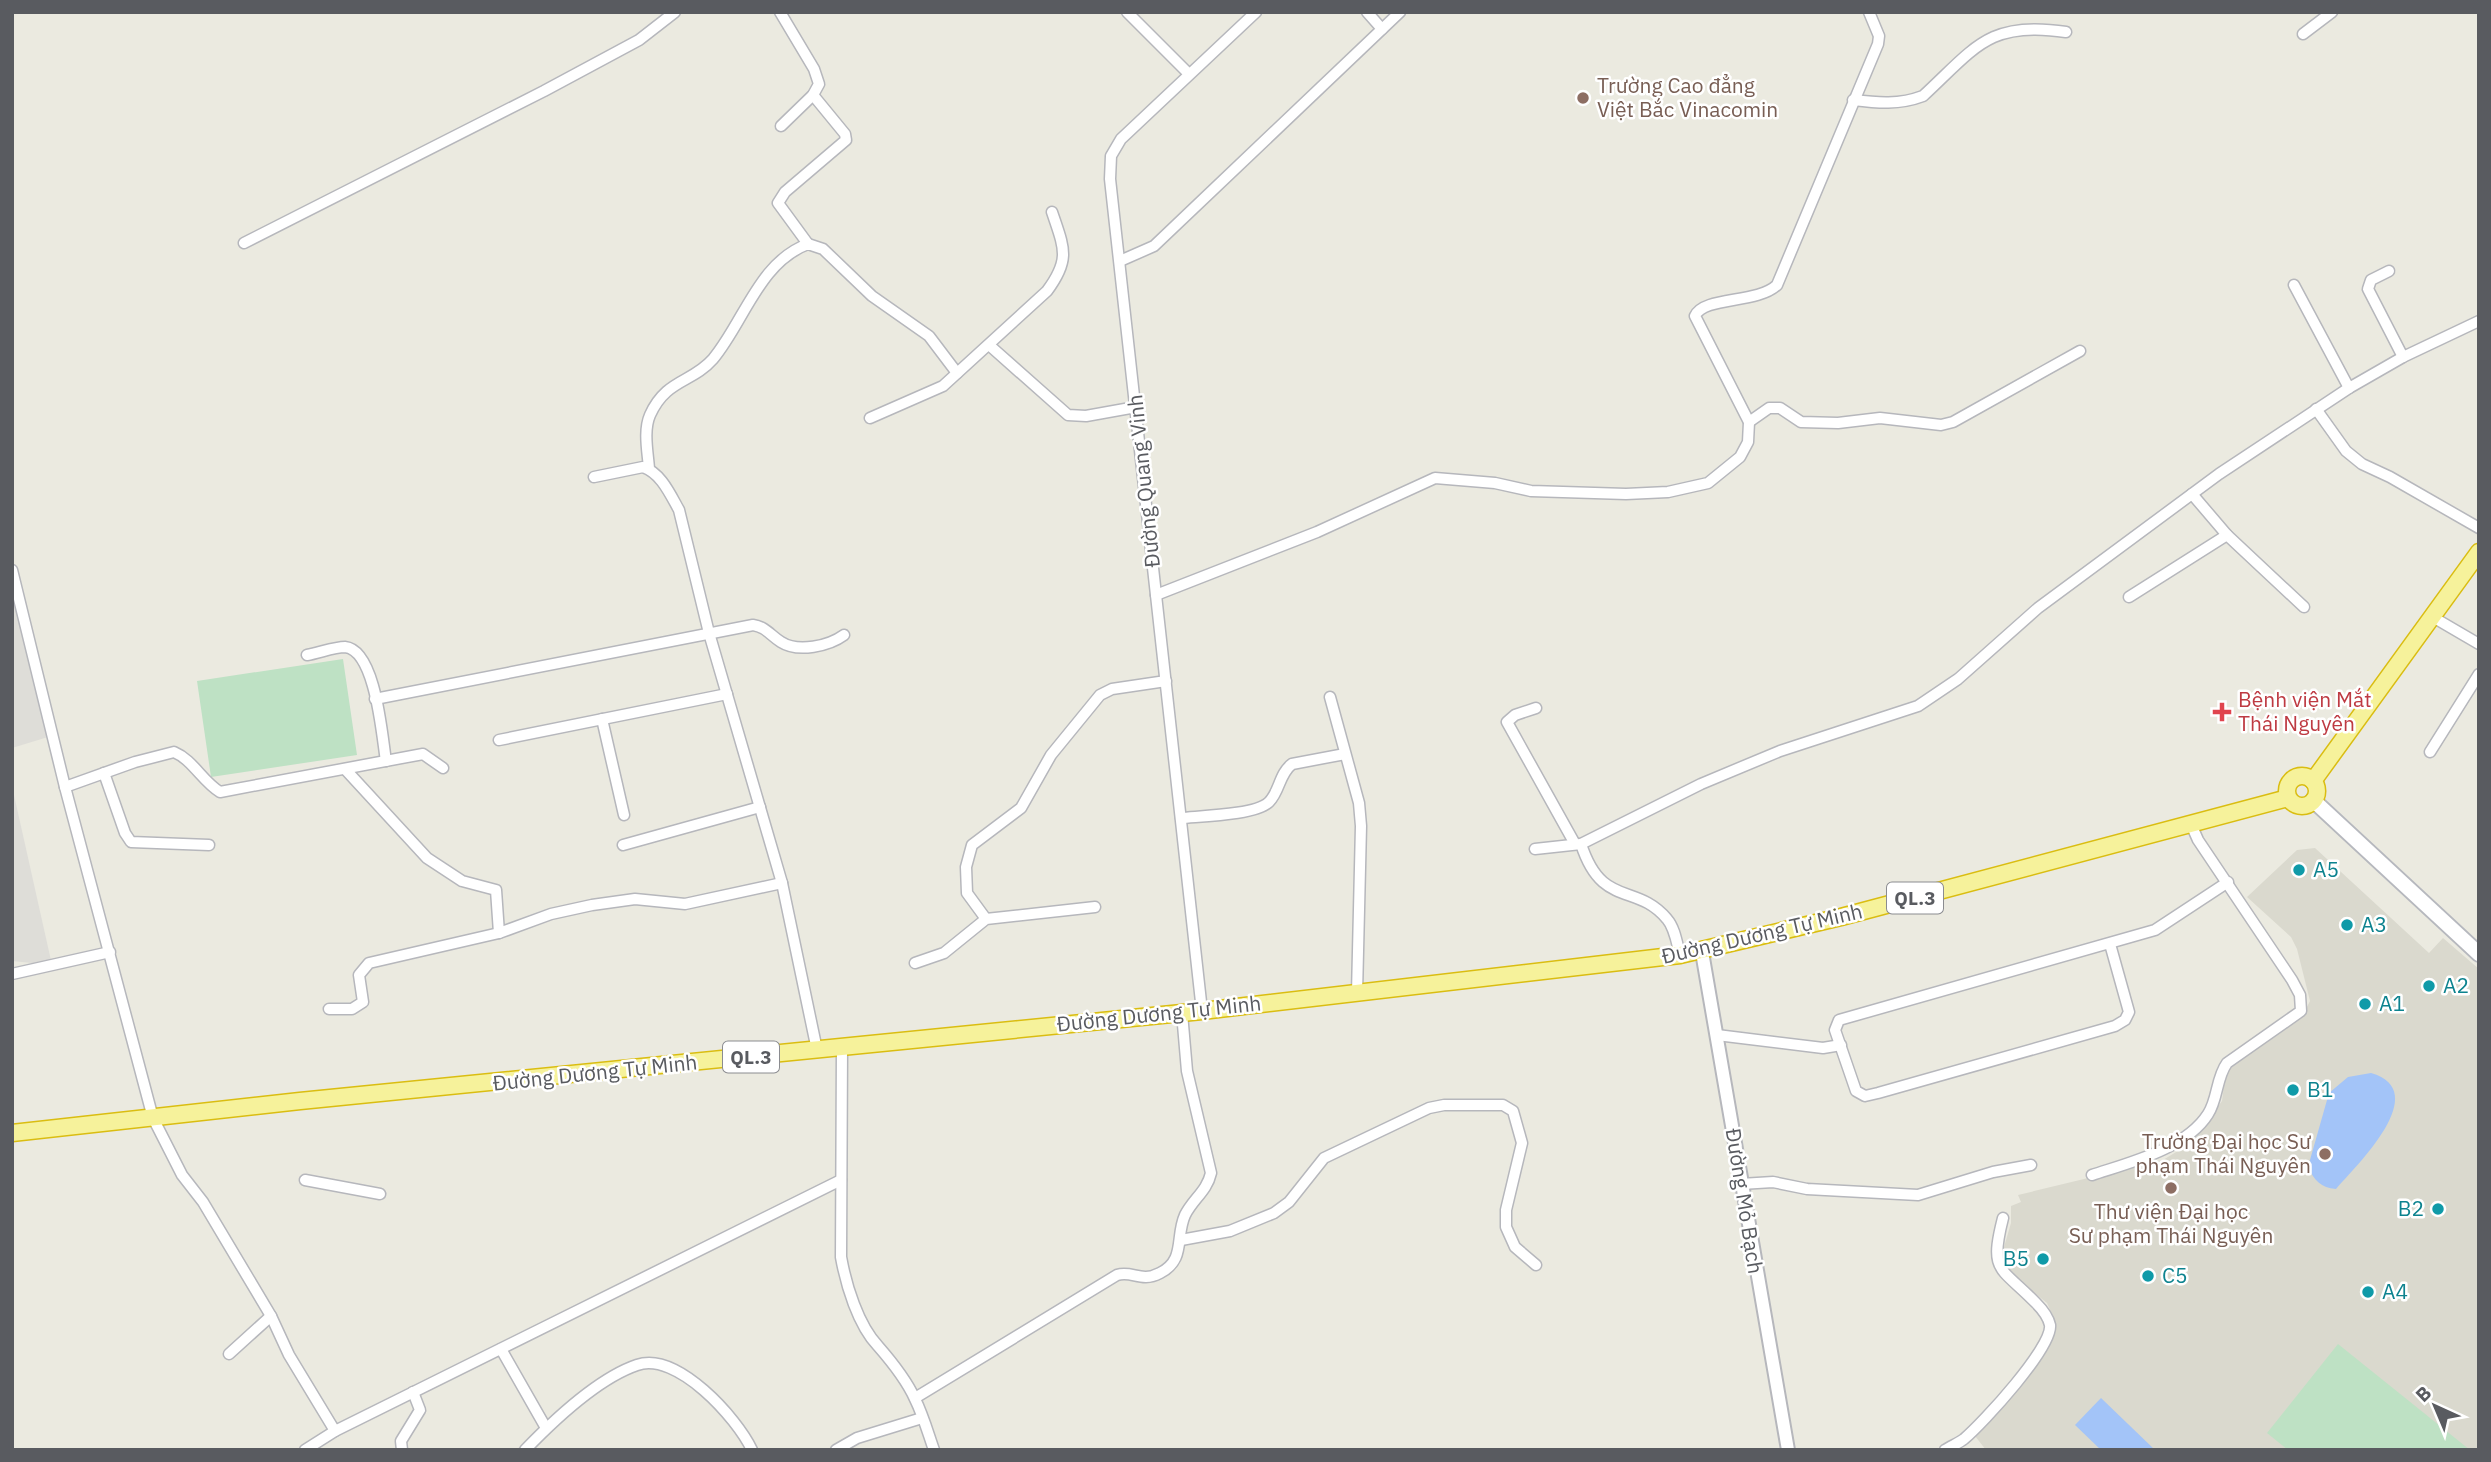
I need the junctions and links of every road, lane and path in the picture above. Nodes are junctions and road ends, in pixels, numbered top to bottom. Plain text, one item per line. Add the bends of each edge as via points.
1 (675, 12) edge
2 (780, 12) edge
3 (1127, 12) edge
4 (1256, 12) edge
5 (1367, 12) edge
6 (1400, 12) edge
7 (1869, 12) edge
8 (2332, 12) edge
9 (1382, 29) junction
10 (2066, 32) dead end
11 (2303, 34) dead end
12 (1189, 74) junction
13 (813, 95) junction
14 (1853, 100) junction
15 (781, 126) dead end
16 (1052, 212) dead end
17 (244, 243) dead end
18 (808, 244) junction
19 (1120, 261) junction
20 (2389, 271) dead end
21 (2294, 285) dead end
22 (2479, 321) edge
23 (989, 345) junction
24 (2080, 351) dead end
25 (2403, 357) junction
26 (957, 373) junction
27 (2348, 388) junction
28 (1136, 407) junction
29 (2316, 410) junction
30 (870, 418) dead end
31 (1749, 422) junction
32 (649, 469) junction
33 (594, 477) dead end
34 (2192, 494) junction
35 (2479, 528) edge
36 (2227, 535) junction
37 (2479, 552) edge
38 (12, 570) edge
39 (1156, 595) junction
40 (2129, 597) dead end
41 (2304, 607) dead end
42 (2431, 616) junction
43 (709, 633) junction
44 (844, 635) dead end
45 (2479, 644) edge
46 (307, 655) dead end
47 (2479, 674) edge
48 (1166, 681) junction
49 (727, 694) junction
50 (1330, 697) dead end
51 (375, 699) junction
52 (1536, 708) dead end
53 (602, 719) junction
54 (499, 740) dead end
55 (2430, 752) dead end
56 (1345, 754) junction
57 (386, 761) junction
58 (443, 768) dead end
59 (345, 769) junction
60 (104, 773) junction
61 (2313, 781) junction
62 (65, 787) junction
63 (2288, 798) junction
64 (2313, 800) junction
65 (760, 807) junction
66 (624, 815) dead end
67 (1181, 818) junction
68 (2190, 822) junction
69 (1578, 844) junction
70 (209, 845) dead end
71 (623, 845) dead end
72 (1535, 849) dead end
73 (782, 883) junction
74 (2228, 883) junction
75 (1095, 907) dead end
76 (986, 919) junction
77 (499, 933) junction
78 (2110, 944) junction
79 (110, 952) junction
80 (1702, 952) junction
81 (2479, 954) edge
82 (1680, 955) junction
83 (915, 963) dead end
84 (12, 974) edge
85 (1357, 993) junction
86 (328, 1009) dead end
87 (1202, 1011) junction
88 (1182, 1013) junction
89 (1717, 1035) junction
90 (1841, 1045) junction
91 (842, 1047) junction
92 (817, 1050) junction
93 (153, 1118) junction
94 (12, 1133) edge
95 (2031, 1165) dead end
96 (2092, 1175) dead end
97 (305, 1180) dead end
98 (841, 1180) junction
99 (1741, 1184) junction
100 (380, 1194) dead end
101 (2004, 1218) dead end
102 (1181, 1240) junction
103 (1536, 1265) dead end
104 (271, 1316) junction
105 (501, 1349) junction
106 (229, 1353) dead end
107 (413, 1392) junction
108 (915, 1398) junction
109 (922, 1418) junction
110 (546, 1428) junction
111 (335, 1431) junction
112 (1790, 1446) edge
113 (305, 1450) edge
114 (402, 1450) edge
115 (525, 1450) edge
116 (752, 1450) edge
117 (836, 1450) edge
118 (934, 1450) edge
119 (1945, 1450) edge

1 - 17 street via 639,40 544,91
2 - 13 street via 818,76
3 - 12 street
4 - 12 street, Đường Quang Vinh
5 - 9 street
6 - 9 street
7 - 14 street via 1878,44
8 - 11 street
9 - 19 street via 1154,246
10 - 14 street via 2033,27 1989,38 1923,96 1910,101
12 - 19 street, Đường Quang Vinh via 1121,139 1111,156
13 - 15 street
13 - 18 street via 846,137 839,149 785,192 778,203
14 - 31 street via 1777,285 1760,296 1704,306 1695,316
16 - 23 street via 1064,246 1060,273
18 - 26 street via 823,250 872,296 929,336
18 - 32 street via 769,272 713,359 662,395 646,425
19 - 28 street, Đường Quang Vinh
20 - 25 street via 2371,281 2368,289
21 - 27 street
22 - 25 street
23 - 26 street
23 - 28 street via 1068,415
24 - 31 street via 1941,425 1880,418 1801,422 1780,408 1769,408
25 - 27 street
26 - 30 street via 924,397
27 - 29 street
28 - 39 street, Đường Quang Vinh
29 - 34 street
29 - 35 street via 2346,451 2362,464
31 - 39 street via 1748,442 1740,457 1708,483 1668,492 1626,494 1531,491 1435,478 1317,532
32 - 33 street
32 - 43 street via 679,510
34 - 36 street
34 - 69 street via 2038,608 1958,679 1918,706 1780,751
36 - 40 street
36 - 41 street
37 - 42 highway
38 - 62 street
39 - 48 street, Đường Quang Vinh
42 - 45 street
42 - 61 highway
43 - 44 street via 762,626 786,645 797,646 832,644
43 - 49 street
43 - 51 street
46 - 51 street via 352,649 366,663
47 - 55 street
48 - 67 street, Đường Quang Vinh
48 - 76 street via 1100,695 1051,755 1021,808 972,845 966,867 967,893
49 - 53 street
49 - 65 street
50 - 56 street
51 - 57 street
52 - 69 street via 1507,722
53 - 54 street
53 - 66 street
56 - 67 street via 1292,764 1285,769 1275,795 1260,809
56 - 85 street via 1362,825
57 - 58 street via 423,754
57 - 59 street
59 - 60 street via 220,792 174,752
59 - 77 street via 427,858 462,881 496,890
60 - 62 street
60 - 70 street via 131,842
61 - 63 highway via 2300,776 2293,779 2286,791
61 - 64 highway
62 - 79 street
63 - 64 highway, QL.3 via 2300,806
63 - 68 highway, Đường Dương Tự Minh / QL.3
64 - 81 main road
65 - 71 street
65 - 73 street
67 - 87 street, Đường Quang Vinh
68 - 74 street
68 - 80 highway, Đường Dương Tự Minh / QL.3
69 - 72 street
69 - 82 street via 1599,880 1668,920
73 - 77 street via 685,904 635,899 592,905
73 - 92 street
74 - 78 street via 2167,924
74 - 96 street via 2296,987 2301,1011 2227,1063 2208,1114 2190,1132 2159,1152
75 - 76 street
76 - 83 street via 944,953
77 - 86 street via 369,963 359,975 363,1002 352,1009
78 - 90 street via 1839,1020 1835,1031
78 - 90 street via 2129,1012 2115,1026 1865,1096 1856,1091
79 - 84 street
79 - 93 street
80 - 82 highway, Đường Dương Tự Minh / QL.3
80 - 89 street, Đường Mỏ Bạch
82 - 85 highway, Đường Dương Tự Minh / QL.3
85 - 87 highway, Đường Dương Tự Minh / QL.3
87 - 88 highway, Đường Dương Tự Minh / QL.3
88 - 91 highway, Đường Dương Tự Minh / QL.3
88 - 102 street via 1187,1071 1211,1173 1187,1211
89 - 90 street via 1823,1048
89 - 99 street, Đường Mỏ Bạch
91 - 92 highway, Đường Dương Tự Minh / QL.3
91 - 98 street
92 - 93 highway, Đường Dương Tự Minh / QL.3
93 - 94 highway, Đường Dương Tự Minh / QL.3
93 - 104 street via 182,1175
95 - 99 street via 1918,1195 1808,1189 1773,1182
97 - 100 street
98 - 105 street
98 - 108 street via 843,1272 864,1325
99 - 112 street, Đường Mỏ Bạch
101 - 119 street via 1996,1261 2045,1312 2050,1326 2048,1342 1963,1440
102 - 103 street via 1230,1230 1274,1213 1289,1202 1324,1157 1418,1113 1444,1105 1503,1105 1513,1111 1522,1143 1506,1227 1515,1247
102 - 108 street via 1174,1262 1159,1274 1142,1279 1117,1275
104 - 106 street
104 - 111 street
105 - 107 street
105 - 110 street
107 - 111 street
107 - 114 street via 420,1410 401,1441
108 - 109 street
109 - 117 street via 857,1438
109 - 118 street
110 - 115 street
110 - 116 street via 622,1372 653,1363 673,1370 713,1398 736,1422
111 - 113 street

